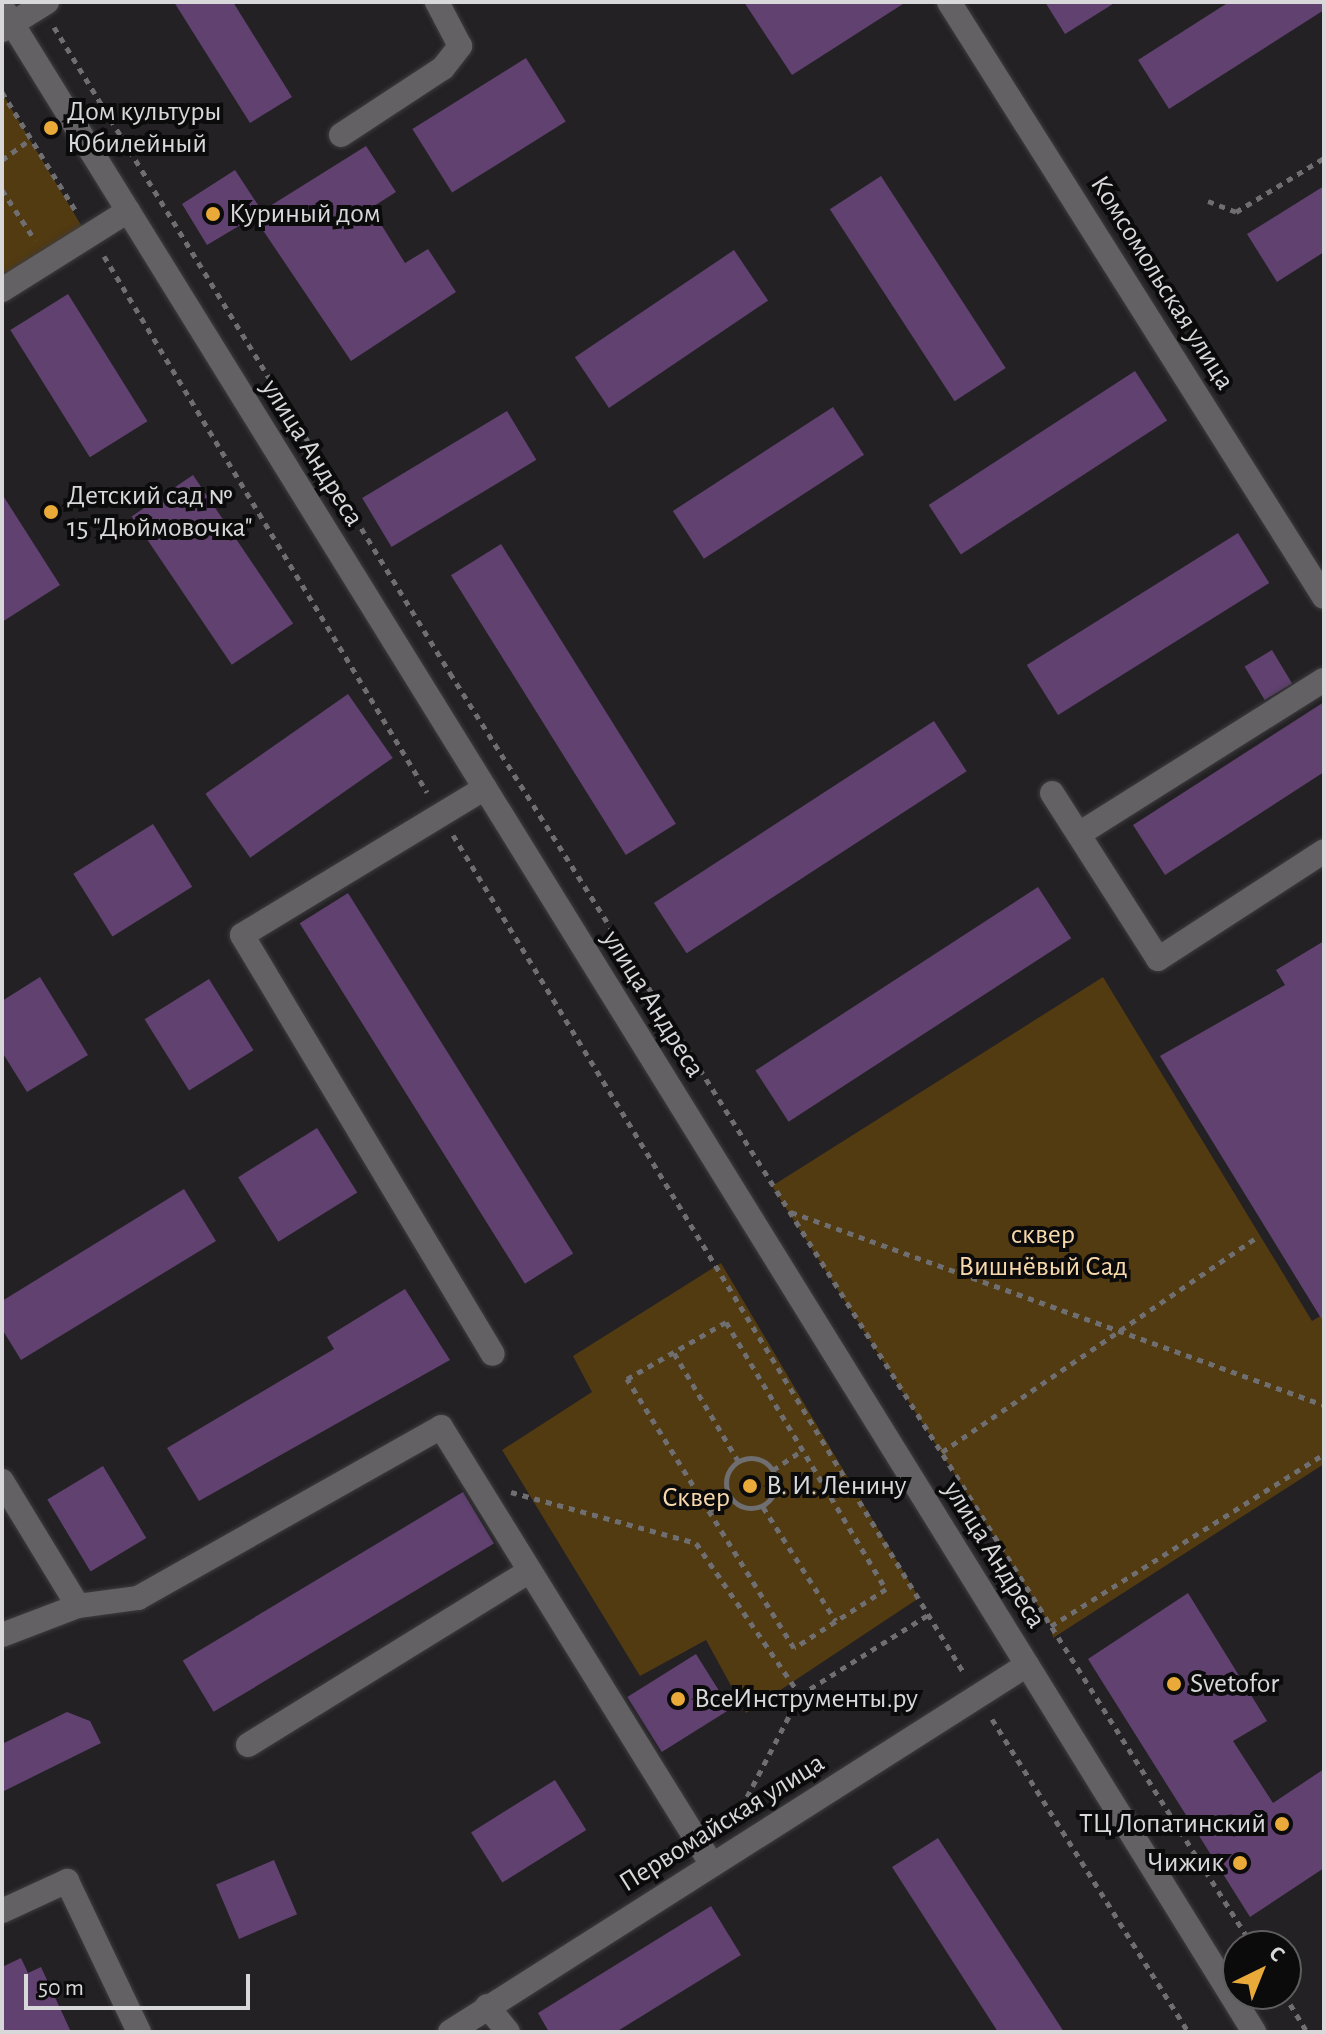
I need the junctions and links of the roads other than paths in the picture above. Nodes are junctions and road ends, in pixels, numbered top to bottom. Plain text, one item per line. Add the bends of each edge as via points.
1 (47, 2) edge
2 (437, 2) edge
3 (949, 2) edge
4 (5, 20) edge
5 (341, 135) dead end
6 (128, 211) junction
7 (2, 290) edge
8 (1324, 597) edge
9 (1324, 680) edge
10 (485, 788) junction
11 (1052, 793) dead end
12 (1079, 834) junction
13 (1324, 851) edge
14 (493, 1354) dead end
15 (2, 1481) edge
16 (530, 1571) junction
17 (78, 1606) junction
18 (2, 1635) edge
19 (1027, 1665) junction
20 (248, 1745) dead end
21 (712, 1865) junction
22 (2, 1911) edge
23 (487, 2006) junction
24 (139, 2032) edge
25 (450, 2032) edge
26 (508, 2032) edge
27 (1254, 2032) edge

1 - 4 street
2 - 5 street via 460,46 443,68
3 - 8 street, Комсомольская улица
4 - 6 street, улица Андреса
6 - 7 street
6 - 10 street, улица Андреса
9 - 12 street
10 - 14 street via 242,935
10 - 19 street, улица Андреса
11 - 12 street
12 - 13 street via 1158,959
15 - 17 street
16 - 17 street via 441,1427 138,1598
16 - 20 street
16 - 21 street
17 - 18 street
19 - 21 street, Первомайская улица
19 - 27 street, улица Андреса
21 - 23 street, Первомайская улица
22 - 24 street via 67,1881
23 - 25 street, Первомайская улица
23 - 26 street

